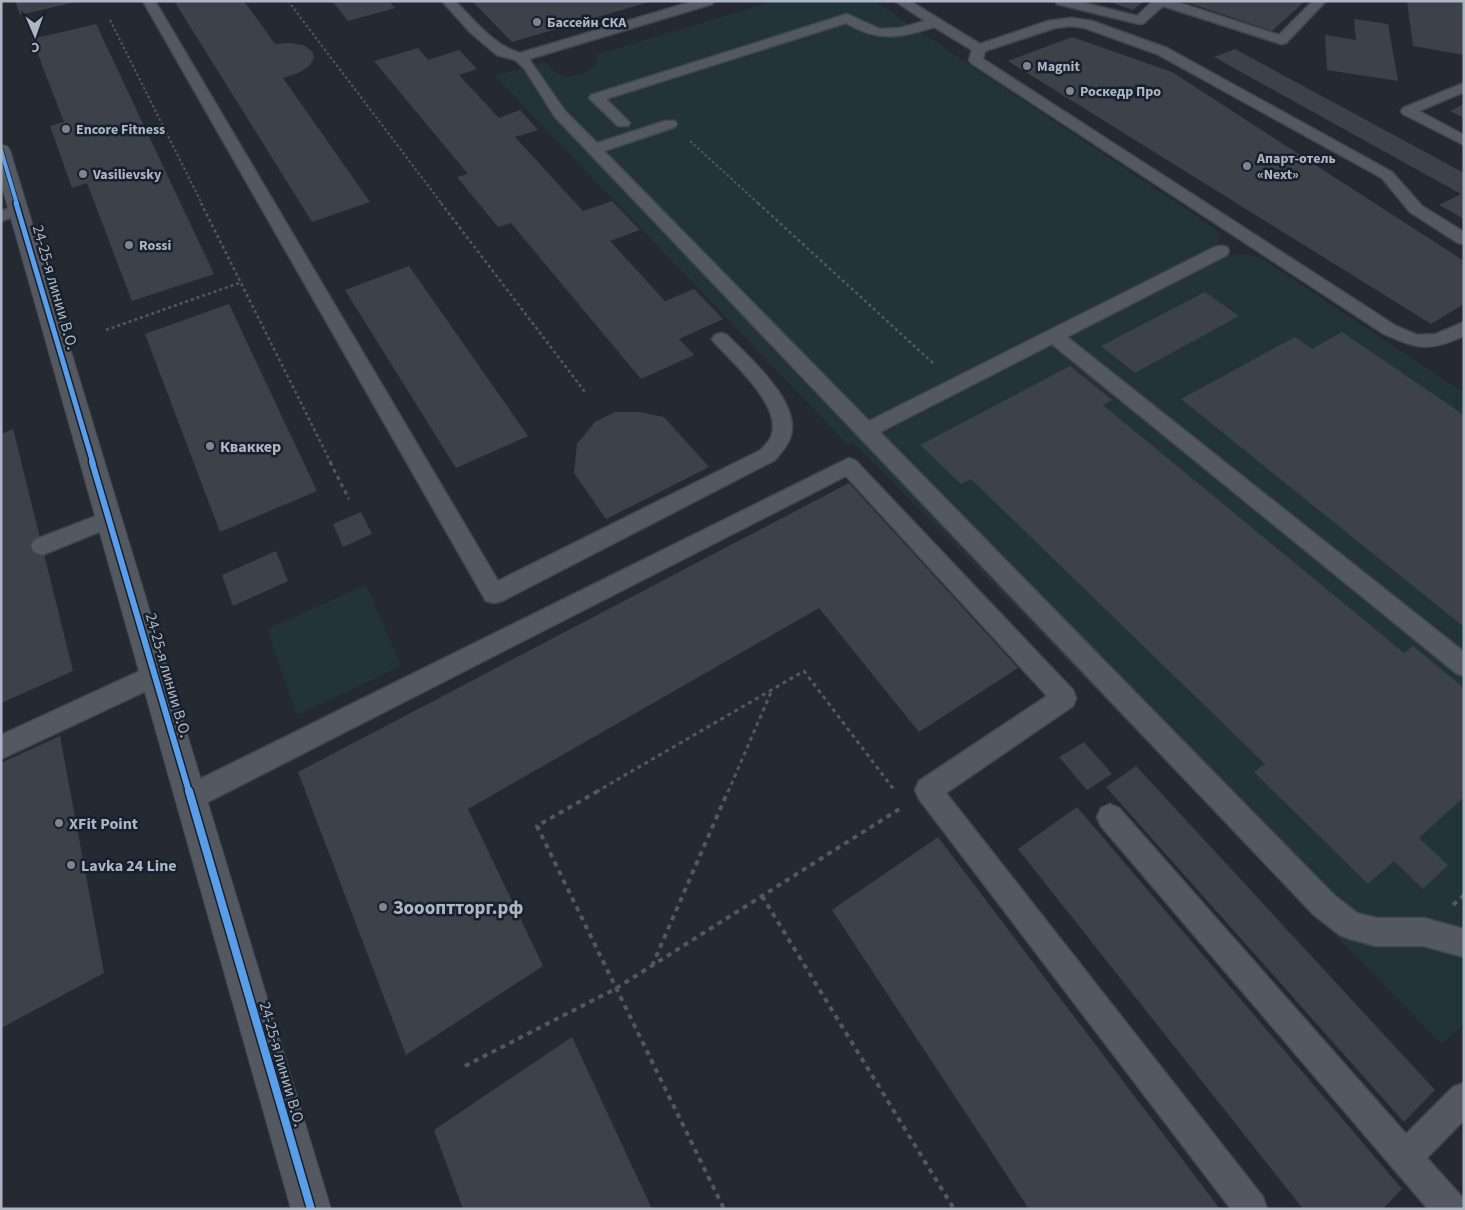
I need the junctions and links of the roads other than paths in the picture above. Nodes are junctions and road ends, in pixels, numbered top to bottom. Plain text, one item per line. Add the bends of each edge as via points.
1 (150, 1) edge
2 (448, 1) edge
3 (708, 1) edge
4 (901, 1) edge
5 (1060, 1) edge
6 (1161, 1) edge
7 (1320, 1) edge
8 (935, 22) junction
9 (979, 49) junction
10 (520, 56) junction
11 (1464, 87) edge
12 (623, 123) dead end
13 (670, 124) road end
14 (1464, 141) edge
15 (594, 149) junction
16 (1, 150) edge
17 (8, 201) edge
18 (1464, 239) edge
19 (1221, 251) dead end
20 (1464, 328) edge
21 (1054, 336) junction
22 (721, 339) dead end
23 (866, 431) junction
24 (109, 519) junction
25 (42, 546) dead end
26 (1464, 666) edge
27 (155, 675) junction
28 (1, 747) edge
29 (191, 798) junction
30 (1110, 817) dead end
31 (1464, 943) edge
32 (1464, 1098) edge
33 (1405, 1156) junction
34 (311, 1209) edge
35 (1251, 1209) edge
36 (1450, 1209) edge

1 - 22 lane via 494,594 768,455 781,436 781,414 771,394
2 - 10 lane via 502,52
3 - 10 lane
4 - 8 lane
5 - 6 lane via 1139,20
6 - 7 lane via 1281,40
8 - 9 lane
8 - 12 lane via 890,34 874,33 847,18 596,98
9 - 18 lane via 1053,24 1071,22 1087,24 1162,51 1387,175 1416,209
9 - 20 lane via 976,60 1390,330 1414,341 1439,340
10 - 15 lane via 560,114
11 - 14 lane via 1408,111
13 - 15 lane
15 - 23 lane
16 - 17 street, 24-25-я линии В.О.
17 - 24 street, 24-25-я линии В.О.
19 - 21 lane
21 - 23 lane
21 - 26 lane
23 - 31 lane via 1324,905 1350,925 1376,932 1424,932
24 - 25 lane
24 - 27 street, 24-25-я линии В.О.
27 - 28 lane
27 - 29 street, 24-25-я линии В.О.
29 - 34 street, 24-25-я линии В.О.
29 - 35 lane via 849,466 1064,698 928,790
30 - 33 lane
32 - 33 lane
33 - 36 lane

